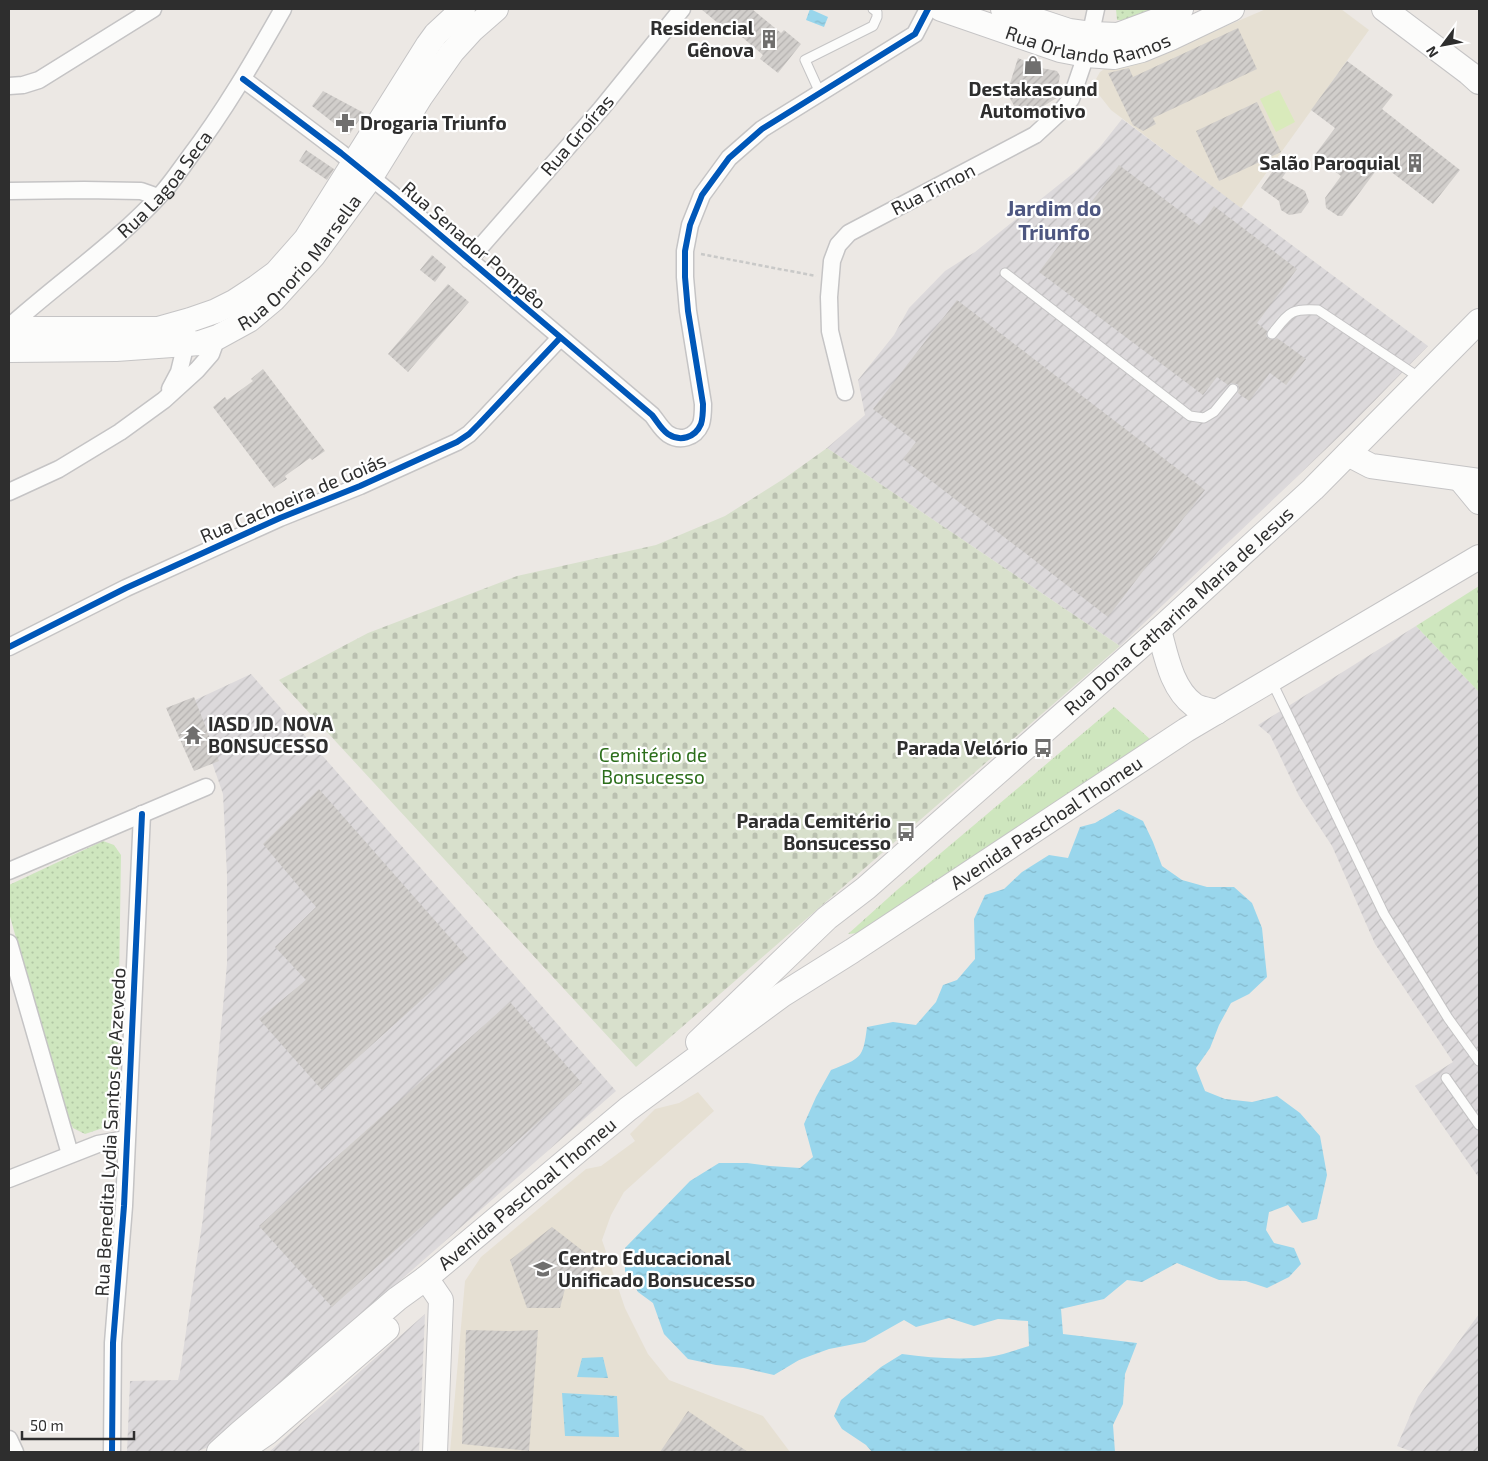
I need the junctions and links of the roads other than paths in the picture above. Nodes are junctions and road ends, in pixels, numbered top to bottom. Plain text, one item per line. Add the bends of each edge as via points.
1 (153, 9) edge
2 (283, 9) edge
3 (463, 9) edge
4 (496, 9) edge
5 (682, 9) edge
6 (873, 9) edge
7 (928, 9) edge
8 (941, 9) edge
9 (1003, 9) edge
10 (1096, 9) edge
11 (1182, 9) edge
12 (1232, 9) edge
13 (1384, 9) edge
14 (1088, 44) junction
15 (243, 79) junction
16 (1479, 82) edge
17 (9, 86) edge
18 (820, 93) junction
19 (362, 170) junction
20 (9, 191) edge
21 (158, 197) junction
22 (469, 260) junction
23 (1005, 273) dead end
24 (225, 306) junction
25 (190, 320) junction
26 (1479, 321) edge
27 (9, 328) edge
28 (1272, 334) dead end
29 (218, 337) junction
30 (560, 338) junction
31 (186, 345) junction
32 (9, 350) edge
33 (1422, 379) junction
34 (1233, 389) dead end
35 (845, 392) dead end
36 (164, 400) junction
37 (1348, 454) junction
38 (1470, 480) edge
39 (9, 492) edge
40 (1479, 502) edge
41 (1479, 544) edge
42 (1472, 561) edge
43 (1159, 630) junction
44 (9, 647) edge
45 (1271, 680) junction
46 (1217, 712) junction
47 (206, 786) dead end
48 (142, 814) junction
49 (9, 870) edge
50 (866, 888) junction
51 (9, 943) edge
52 (743, 1024) junction
53 (1479, 1061) edge
54 (1446, 1078) dead end
55 (628, 1109) junction
56 (1479, 1125) edge
57 (126, 1139) junction
58 (70, 1154) junction
59 (9, 1179) edge
60 (426, 1278) junction
61 (9, 1439) edge
62 (16, 1452) edge
63 (112, 1452) edge
64 (219, 1452) edge
65 (239, 1452) edge
66 (435, 1452) edge

1 - 17 street via 39,80 23,86
2 - 15 street, Rua Lagoa Seca
3 - 19 main road via 428,45
4 - 19 main road via 452,52
5 - 22 street, Rua Groíras via 601,109
6 - 18 lane via 878,17 873,26 805,60
7 - 18 street via 915,34
8 - 14 main road, Rua Orlando Ramos via 1060,50
9 - 14 main road, Rua Orlando Ramos via 1069,31
10 - 14 street, Rua Timon
11 - 14 main road, Rua Orlando Ramos via 1118,36
12 - 14 main road, Rua Orlando Ramos via 1142,50 1114,57
13 - 16 main road
14 - 35 street, Rua Timon via 1071,98 1035,135 849,233 838,244 830,279 830,331
15 - 19 street, Rua Senador Pompêo
15 - 21 street, Rua Lagoa Seca via 204,139
18 - 30 street, Rua Senador Pompêo via 762,129 729,158 702,195 690,225 685,277 703,404 696,432 680,439 668,434 652,415
19 - 22 street, Rua Senador Pompêo
19 - 24 main road, Rua Onorio Marsella via 276,273
19 - 29 main road, Rua Onorio Marsella via 313,256 274,299 249,320
20 - 21 street via 142,191
21 - 27 street, Rua Lagoa Seca via 108,246
22 - 30 street, Rua Senador Pompêo
23 - 34 lane via 1190,416 1204,418 1214,412
24 - 25 main road, Rua Onorio Marsella
24 - 29 street, Rua Onorio Marsella
25 - 27 main road, Rua Onorio Marsella via 158,329
25 - 31 street
26 - 33 main road, Rua Dona Catharina Maria de Jesus
28 - 33 lane via 1286,317 1300,309 1318,310
29 - 31 main road, Rua Onorio Marsella
29 - 36 street, Rua Onorio Marsella via 211,354
30 - 44 street, Rua Cachoeira de Goiás via 479,424 457,442 126,588
31 - 32 main road, Rua Onorio Marsella
31 - 36 street via 180,372
33 - 37 main road, Rua Dona Catharina Maria de Jesus
36 - 39 street, Rua Onorio Marsella via 120,432
37 - 38 main road via 1371,466
37 - 43 main road, Rua Dona Catharina Maria de Jesus
38 - 40 main road
41 - 42 main road
42 - 45 main road, Avenida Paschoal Thomeu
43 - 46 main road via 1169,667 1179,688 1195,706
43 - 50 main road, Rua Dona Catharina Maria de Jesus
45 - 46 main road, Avenida Paschoal Thomeu
45 - 53 lane via 1384,914 1448,1018
46 - 52 main road, Avenida Paschoal Thomeu via 782,995
47 - 48 street
48 - 49 street
48 - 57 street, Rua Benedita Lydia Santos de Azevedo
50 - 52 main road via 854,908
50 - 55 main road, Avenida Paschoal Thomeu via 827,918
51 - 58 street
52 - 55 main road, Avenida Paschoal Thomeu
54 - 56 lane
55 - 60 main road, Avenida Paschoal Thomeu
57 - 58 street
57 - 63 street, Rua Benedita Lydia Santos de Azevedo via 113,1343
58 - 59 street
60 - 64 main road, Avenida Paschoal Thomeu via 397,1299
60 - 65 main road, Avenida Paschoal Thomeu via 408,1310 268,1432
60 - 66 main road via 441,1300
61 - 62 street

